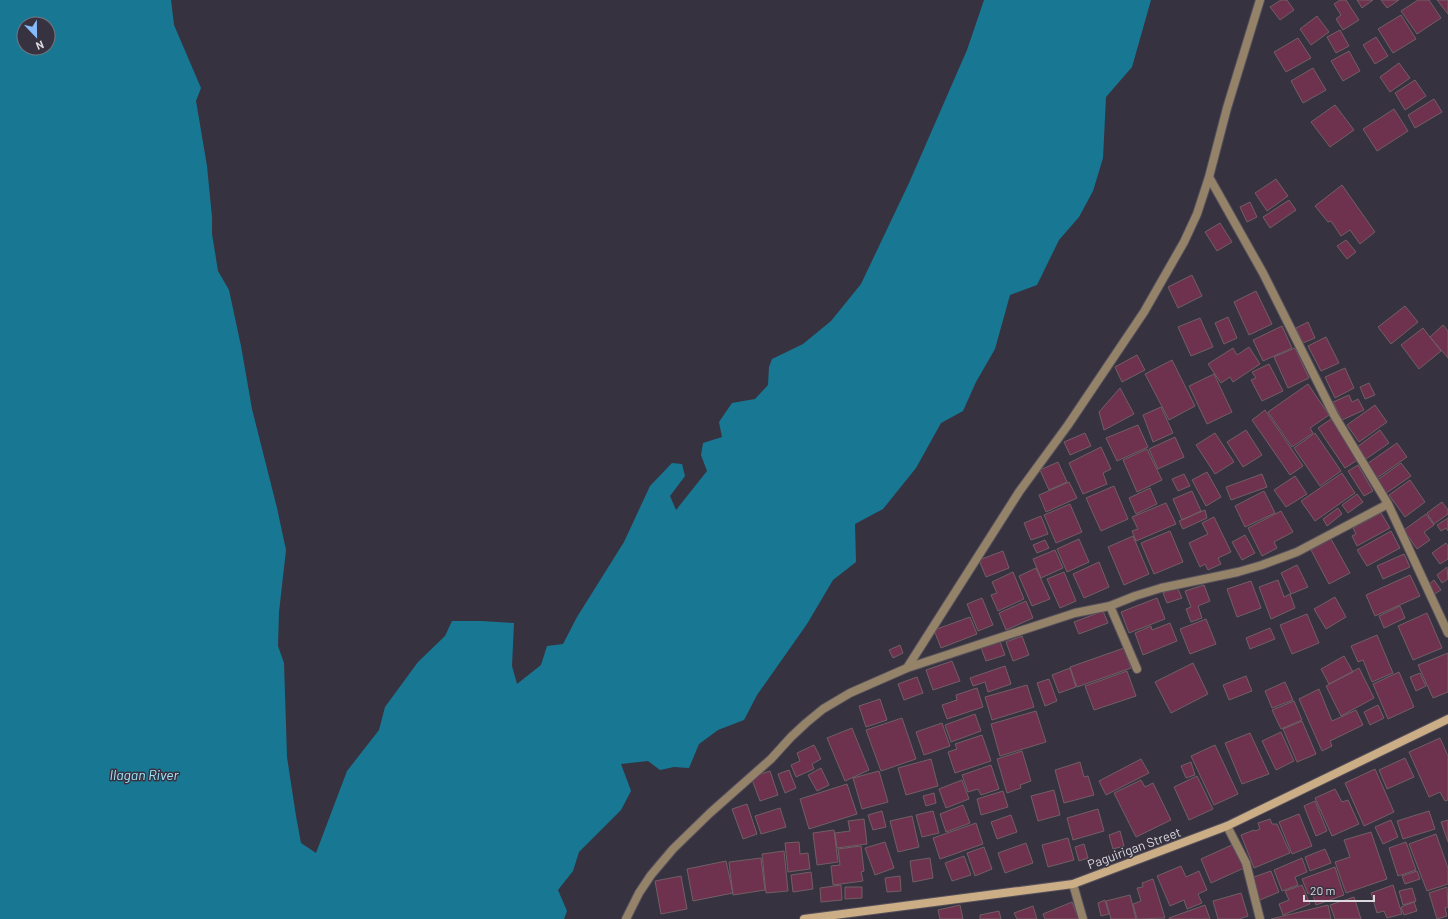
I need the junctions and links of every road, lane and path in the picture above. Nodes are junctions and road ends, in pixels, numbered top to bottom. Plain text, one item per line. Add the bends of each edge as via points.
1 (1260, 0) edge
2 (1209, 177) junction
3 (1388, 504) junction
4 (1110, 606) junction
5 (1448, 633) edge
6 (907, 668) junction
7 (1137, 668) dead end
8 (1448, 719) edge
9 (1227, 826) junction
10 (1073, 884) junction
11 (626, 919) edge
12 (804, 919) edge
13 (1083, 919) edge
14 (1260, 919) edge

1 - 2 street
2 - 3 street via 1263,273 1334,415
2 - 6 street via 1197,214 1184,242 1144,312 1068,426 1019,492
3 - 4 street via 1280,559 1238,572 1161,588
3 - 5 street
4 - 6 street via 1074,613
4 - 7 street
6 - 11 street via 850,693 806,723 771,759 673,849 651,875
8 - 9 main road, Paguirigan Street
9 - 10 main road, Paguirigan Street
9 - 14 street via 1246,863
10 - 12 main road, Paguirigan Street
10 - 13 street

